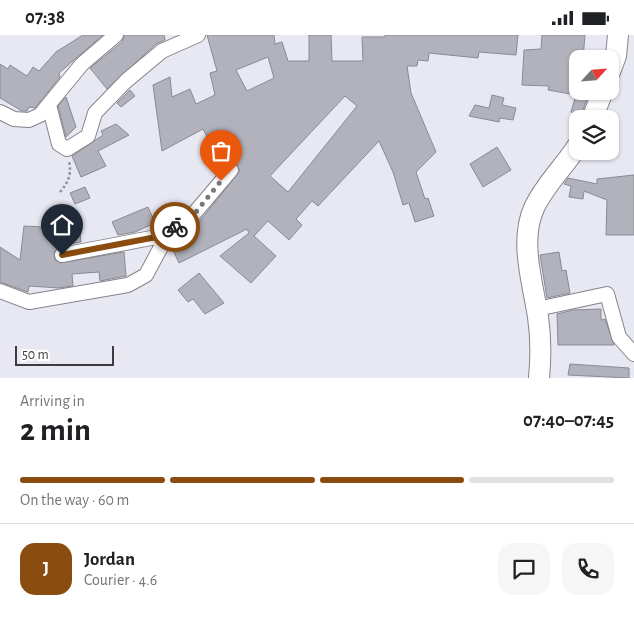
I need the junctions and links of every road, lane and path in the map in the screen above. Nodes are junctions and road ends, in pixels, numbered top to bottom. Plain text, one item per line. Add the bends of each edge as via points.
1 (116, 35) edge
2 (198, 35) edge
3 (618, 35) edge
4 (617, 50) edge
5 (49, 105) junction
6 (0, 112) edge
7 (63, 148) junction
8 (569, 158) edge
9 (231, 170) dead end
10 (60, 192) dead end
11 (167, 235) junction
12 (62, 255) dead end
13 (0, 291) edge
14 (537, 309) junction
15 (634, 354) edge
16 (539, 378) edge

1 - 5 street via 82,64
2 - 7 street via 162,51 126,81 95,113 88,136 67,149
3 - 4 street
5 - 6 street via 40,115 29,120 14,119
5 - 7 street via 59,144
7 - 10 path via 70,167 68,181
8 - 14 street via 534,208 528,261
9 - 11 street via 192,217
11 - 12 street
11 - 13 street via 146,275 128,285 29,302
14 - 15 street via 607,294 619,337
14 - 16 street via 541,353

